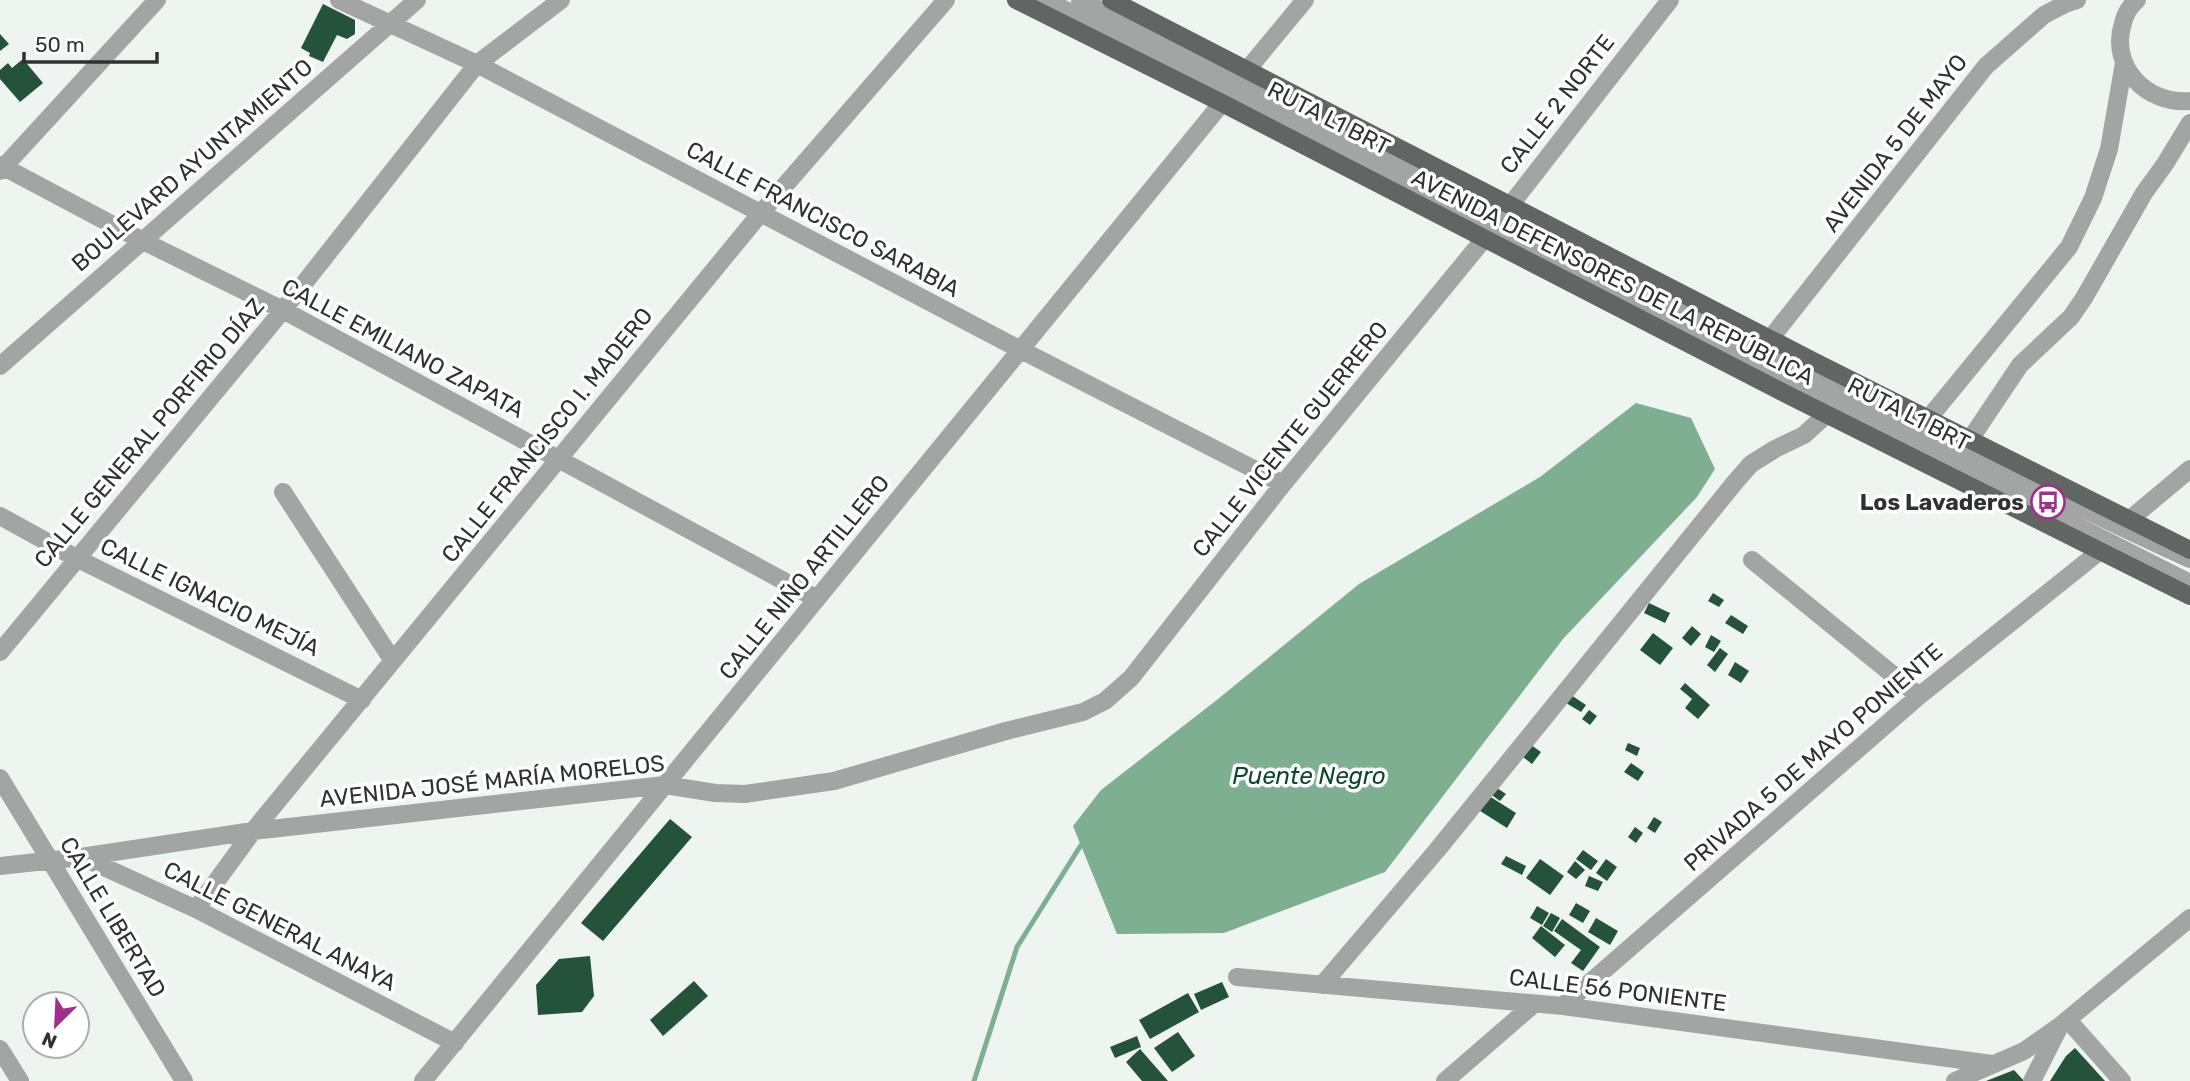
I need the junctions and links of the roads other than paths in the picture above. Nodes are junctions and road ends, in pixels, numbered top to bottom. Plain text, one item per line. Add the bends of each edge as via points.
1 (157, 0) edge
2 (339, 0) edge
3 (417, 0) edge
4 (561, 0) edge
5 (947, 0) edge
6 (1016, 0) edge
7 (1046, 0) edge
8 (1080, 0) edge
9 (1111, 0) edge
10 (1305, 0) edge
11 (1670, 0) edge
12 (2077, 0) edge
13 (2129, 1) edge
14 (388, 24) junction
15 (2124, 63) junction
16 (477, 64) junction
17 (1247, 70) junction
18 (2190, 100) edge
19 (1222, 103) junction
20 (2190, 123) edge
21 (1, 168) edge
22 (760, 214) junction
23 (1496, 222) junction
24 (143, 240) junction
25 (283, 310) junction
26 (1770, 339) junction
27 (1021, 351) junction
28 (0, 366) edge
29 (1827, 414) junction
30 (1928, 419) junction
31 (1969, 441) junction
32 (559, 460) junction
33 (2190, 469) edge
34 (1283, 484) junction
35 (283, 492) dead end
36 (0, 516) edge
37 (2129, 520) junction
38 (2100, 551) junction
39 (2190, 551) edge
40 (78, 559) junction
41 (2190, 559) edge
42 (1752, 560) dead end
43 (2190, 583) edge
44 (2190, 596) edge
45 (817, 599) junction
46 (0, 652) edge
47 (393, 661) junction
48 (1919, 696) junction
49 (362, 700) junction
50 (1105, 701) joint
51 (0, 778) edge
52 (665, 785) junction
53 (253, 831) junction
54 (81, 857) junction
55 (50, 861) junction
56 (0, 866) edge
57 (196, 909) junction
58 (2190, 918) edge
59 (1237, 977) dead end
60 (1322, 985) junction
61 (1534, 1003) junction
62 (1563, 1006) junction
63 (2064, 1022) junction
64 (455, 1043) junction
65 (0, 1049) edge
66 (1992, 1064) junction
67 (20, 1081) edge
68 (184, 1081) edge
69 (423, 1081) edge
70 (1445, 1081) edge
71 (1955, 1081) edge
72 (2032, 1081) edge
73 (2122, 1081) edge

1 - 21 street
2 - 14 street, CALLE FRANCISCO SARABIA
3 - 14 street, BOULEVARD AYUNTAMIENTO
4 - 16 street, CALLE GENERAL PORFIRIO DÍAZ
5 - 22 street, CALLE FRANCISCO I. MADERO
6 - 19 main road, AVENIDA DEFENSORES DE LA REPÚBLICA
7 - 23 street, RUTA L1 BRT
8 - 23 street, RUTA L1 BRT
9 - 17 main road, AVENIDA DEFENSORES DE LA REPÚBLICA
10 - 17 street
11 - 23 street, CALLE 2 NORTE
12 - 26 street, AVENIDA 5 DE MAYO via 2045,15 1986,66
13 - 15 street via 2120,32
14 - 16 street, CALLE FRANCISCO SARABIA
14 - 24 street, BOULEVARD AYUNTAMIENTO
15 - 18 street via 2149,93 2168,100
15 - 30 street via 2109,149 2094,198 2069,247
16 - 22 street, CALLE FRANCISCO SARABIA
16 - 25 street, CALLE GENERAL PORFIRIO DÍAZ
17 - 23 main road, AVENIDA DEFENSORES DE LA REPÚBLICA
19 - 23 main road, AVENIDA DEFENSORES DE LA REPÚBLICA
19 - 27 street, CALLE NIÑO ARTILLERO
20 - 31 street via 2084,299 2020,365
21 - 24 street, CALLE EMILIANO ZAPATA
22 - 27 street, CALLE FRANCISCO SARABIA
22 - 32 street, CALLE FRANCISCO I. MADERO
23 - 26 main road, AVENIDA DEFENSORES DE LA REPÚBLICA
23 - 29 main road, AVENIDA DEFENSORES DE LA REPÚBLICA
23 - 34 street, CALLE VICENTE GUERRERO
23 - 41 street, RUTA L1 BRT
23 - 43 street, RUTA L1 BRT
24 - 25 street, CALLE EMILIANO ZAPATA
24 - 28 street, BOULEVARD AYUNTAMIENTO
25 - 32 street, CALLE EMILIANO ZAPATA
25 - 40 street, CALLE GENERAL PORFIRIO DÍAZ
26 - 30 main road, AVENIDA DEFENSORES DE LA REPÚBLICA
27 - 34 street, CALLE FRANCISCO SARABIA
27 - 45 street, CALLE NIÑO ARTILLERO
29 - 38 main road, AVENIDA DEFENSORES DE LA REPÚBLICA
29 - 60 street via 1804,435 1751,464 1735,481 1438,849
30 - 31 main road, AVENIDA DEFENSORES DE LA REPÚBLICA
31 - 37 main road, AVENIDA DEFENSORES DE LA REPÚBLICA
32 - 45 street, CALLE EMILIANO ZAPATA
32 - 47 street, CALLE FRANCISCO I. MADERO
33 - 37 street
34 - 50 street, CALLE VICENTE GUERRERO via 1132,678
35 - 47 street
36 - 40 street, CALLE IGNACIO MEJÍA
37 - 39 main road, AVENIDA DEFENSORES DE LA REPÚBLICA
38 - 44 main road, AVENIDA DEFENSORES DE LA REPÚBLICA
38 - 48 street, PRIVADA 5 DE MAYO PONIENTE
40 - 46 street, CALLE GENERAL PORFIRIO DÍAZ
40 - 49 street, CALLE IGNACIO MEJÍA
42 - 48 street
45 - 52 street, CALLE NIÑO ARTILLERO
47 - 49 street, CALLE FRANCISCO I. MADERO
48 - 62 street, PRIVADA 5 DE MAYO PONIENTE
49 - 53 street, CALLE FRANCISCO I. MADERO
50 - 52 street, AVENIDA JOSÉ MARÍA MORELOS via 1083,712 834,780 745,794
51 - 55 street, CALLE LIBERTAD
52 - 53 street, AVENIDA JOSÉ MARÍA MORELOS
52 - 64 street, CALLE NIÑO ARTILLERO
53 - 54 street, AVENIDA JOSÉ MARÍA MORELOS
53 - 57 street, CALLE FRANCISCO I. MADERO
54 - 55 street, AVENIDA JOSÉ MARÍA MORELOS
54 - 57 street, CALLE GENERAL ANAYA
55 - 56 street, AVENIDA JOSÉ MARÍA MORELOS
55 - 68 street, CALLE LIBERTAD
57 - 64 street, CALLE GENERAL ANAYA
58 - 63 street
59 - 60 street, CALLE 56 PONIENTE
60 - 61 street, CALLE 56 PONIENTE
61 - 62 street, CALLE 56 PONIENTE
61 - 70 street
62 - 66 street, CALLE 56 PONIENTE
63 - 66 street via 2024,1051
63 - 72 street
63 - 73 street
64 - 69 street, CALLE NIÑO ARTILLERO
65 - 67 street
66 - 71 street

